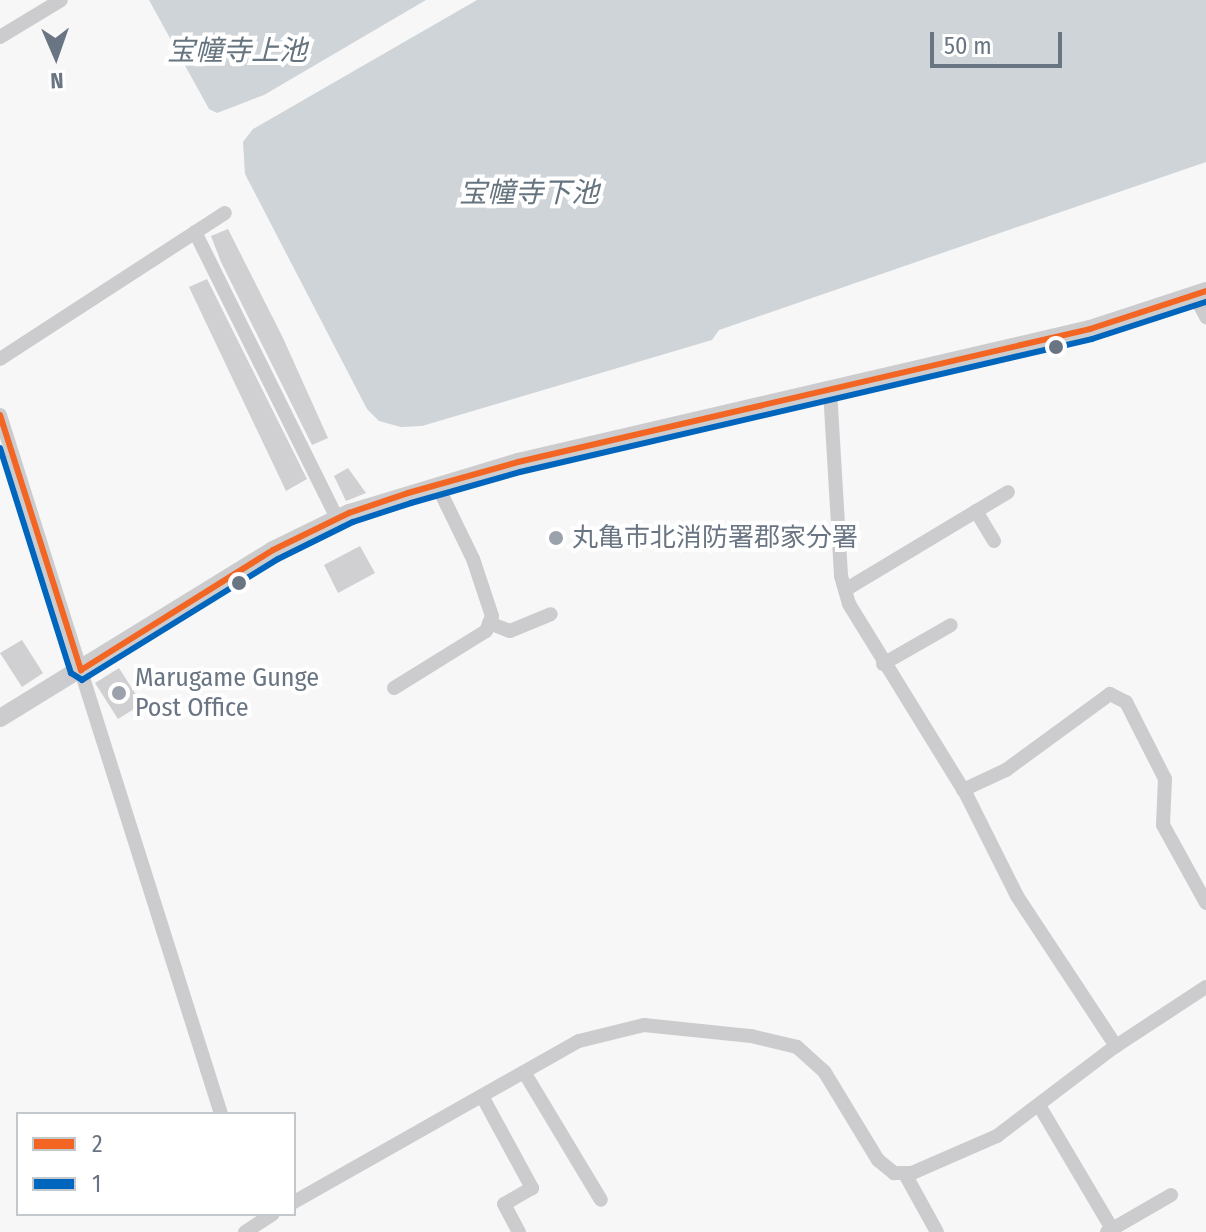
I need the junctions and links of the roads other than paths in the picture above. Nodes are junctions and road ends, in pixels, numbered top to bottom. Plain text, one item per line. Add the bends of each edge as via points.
1 (61, 0) edge
2 (0, 37) edge
3 (225, 213) dead end
4 (195, 232) junction
5 (1201, 293) edge
6 (1206, 317) edge
7 (0, 359) edge
8 (830, 390) junction
9 (0, 415) edge
10 (437, 485) junction
11 (1008, 492) dead end
12 (976, 511) junction
13 (337, 518) junction
14 (994, 541) dead end
15 (845, 590) junction
16 (551, 614) dead end
17 (489, 623) junction
18 (951, 625) dead end
19 (883, 664) junction
20 (81, 670) junction
21 (394, 688) dead end
22 (0, 718) edge
23 (963, 790) junction
24 (1206, 903) edge
25 (1206, 987) edge
26 (1116, 1046) junction
27 (524, 1072) junction
28 (482, 1096) junction
29 (1040, 1107) junction
30 (220, 1112) edge
31 (905, 1174) junction
32 (1171, 1195) dead end
33 (601, 1200) dead end
34 (296, 1201) edge
35 (1111, 1231) edge
36 (519, 1232) edge
37 (937, 1232) edge

1 - 2 street
3 - 4 street
4 - 7 street
4 - 13 street
5 - 6 street
5 - 8 street via 1090,329
8 - 10 street
8 - 15 street
9 - 20 street
10 - 13 street
10 - 17 street via 473,559 492,616
11 - 12 street
12 - 14 street
12 - 15 street
13 - 20 street via 273,550
15 - 19 street
16 - 17 street via 510,631
17 - 21 street via 486,631
18 - 19 street
19 - 23 street
20 - 22 street
20 - 30 street
23 - 24 street via 1006,770 1110,694 1126,702 1165,779 1163,825
23 - 26 street via 1017,896
25 - 26 street
26 - 29 street
27 - 28 street
27 - 31 street via 579,1041 644,1025 788,1042 824,1071 878,1160 894,1173
27 - 33 street
28 - 34 street
28 - 36 street via 532,1188 504,1204
29 - 31 street via 960,1154
29 - 35 street
31 - 37 street
32 - 35 street

